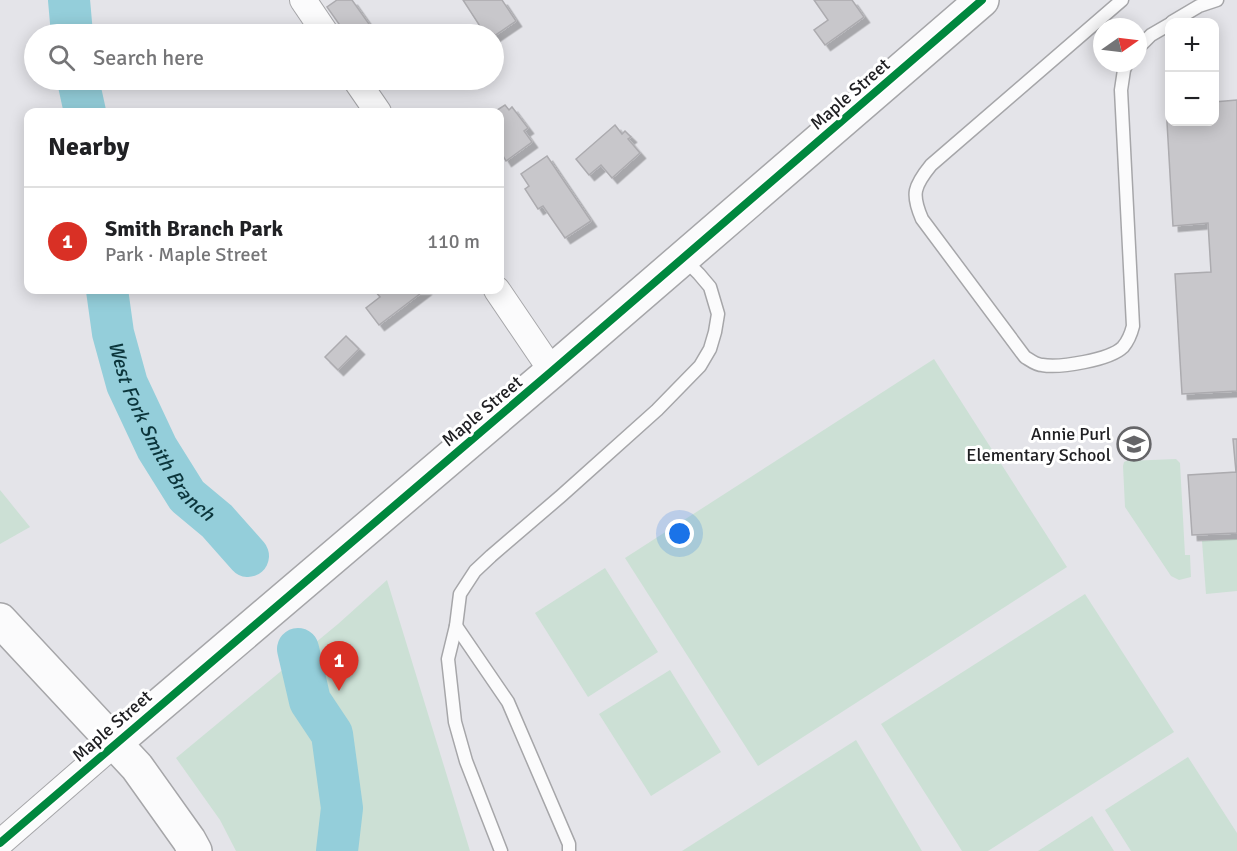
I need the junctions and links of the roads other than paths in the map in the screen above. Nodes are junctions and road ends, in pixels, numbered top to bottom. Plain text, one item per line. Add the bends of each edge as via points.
1 (303, 0) edge
2 (982, 0) edge
3 (1122, 0) edge
4 (1217, 0) edge
5 (1101, 18) edge
6 (1179, 18) edge
7 (319, 24) edge
8 (1093, 25) edge
9 (1165, 27) edge
10 (1147, 39) edge
11 (1124, 72) edge
12 (363, 90) edge
13 (375, 108) edge
14 (683, 258) junction
15 (500, 294) edge
16 (552, 371) junction
17 (0, 620) edge
18 (456, 626) junction
19 (116, 743) junction
20 (0, 843) edge
21 (195, 851) edge
22 (501, 851) edge
23 (569, 851) edge

1 - 7 street
2 - 14 street, Maple Street
3 - 5 lane
4 - 6 lane
8 - 11 lane via 931,165 915,192 922,219 1025,357 1039,365 1098,359 1121,349 1130,339 1133,326 1121,90
9 - 10 lane
12 - 13 street
14 - 16 street, Maple Street
14 - 18 lane via 710,288 718,314 710,349 700,366 657,410 475,571 460,594
15 - 16 street
16 - 19 street, Maple Street
17 - 19 street
18 - 22 lane via 448,659 455,722
18 - 23 lane via 508,702 570,844
19 - 20 street, Maple Street
19 - 21 street

